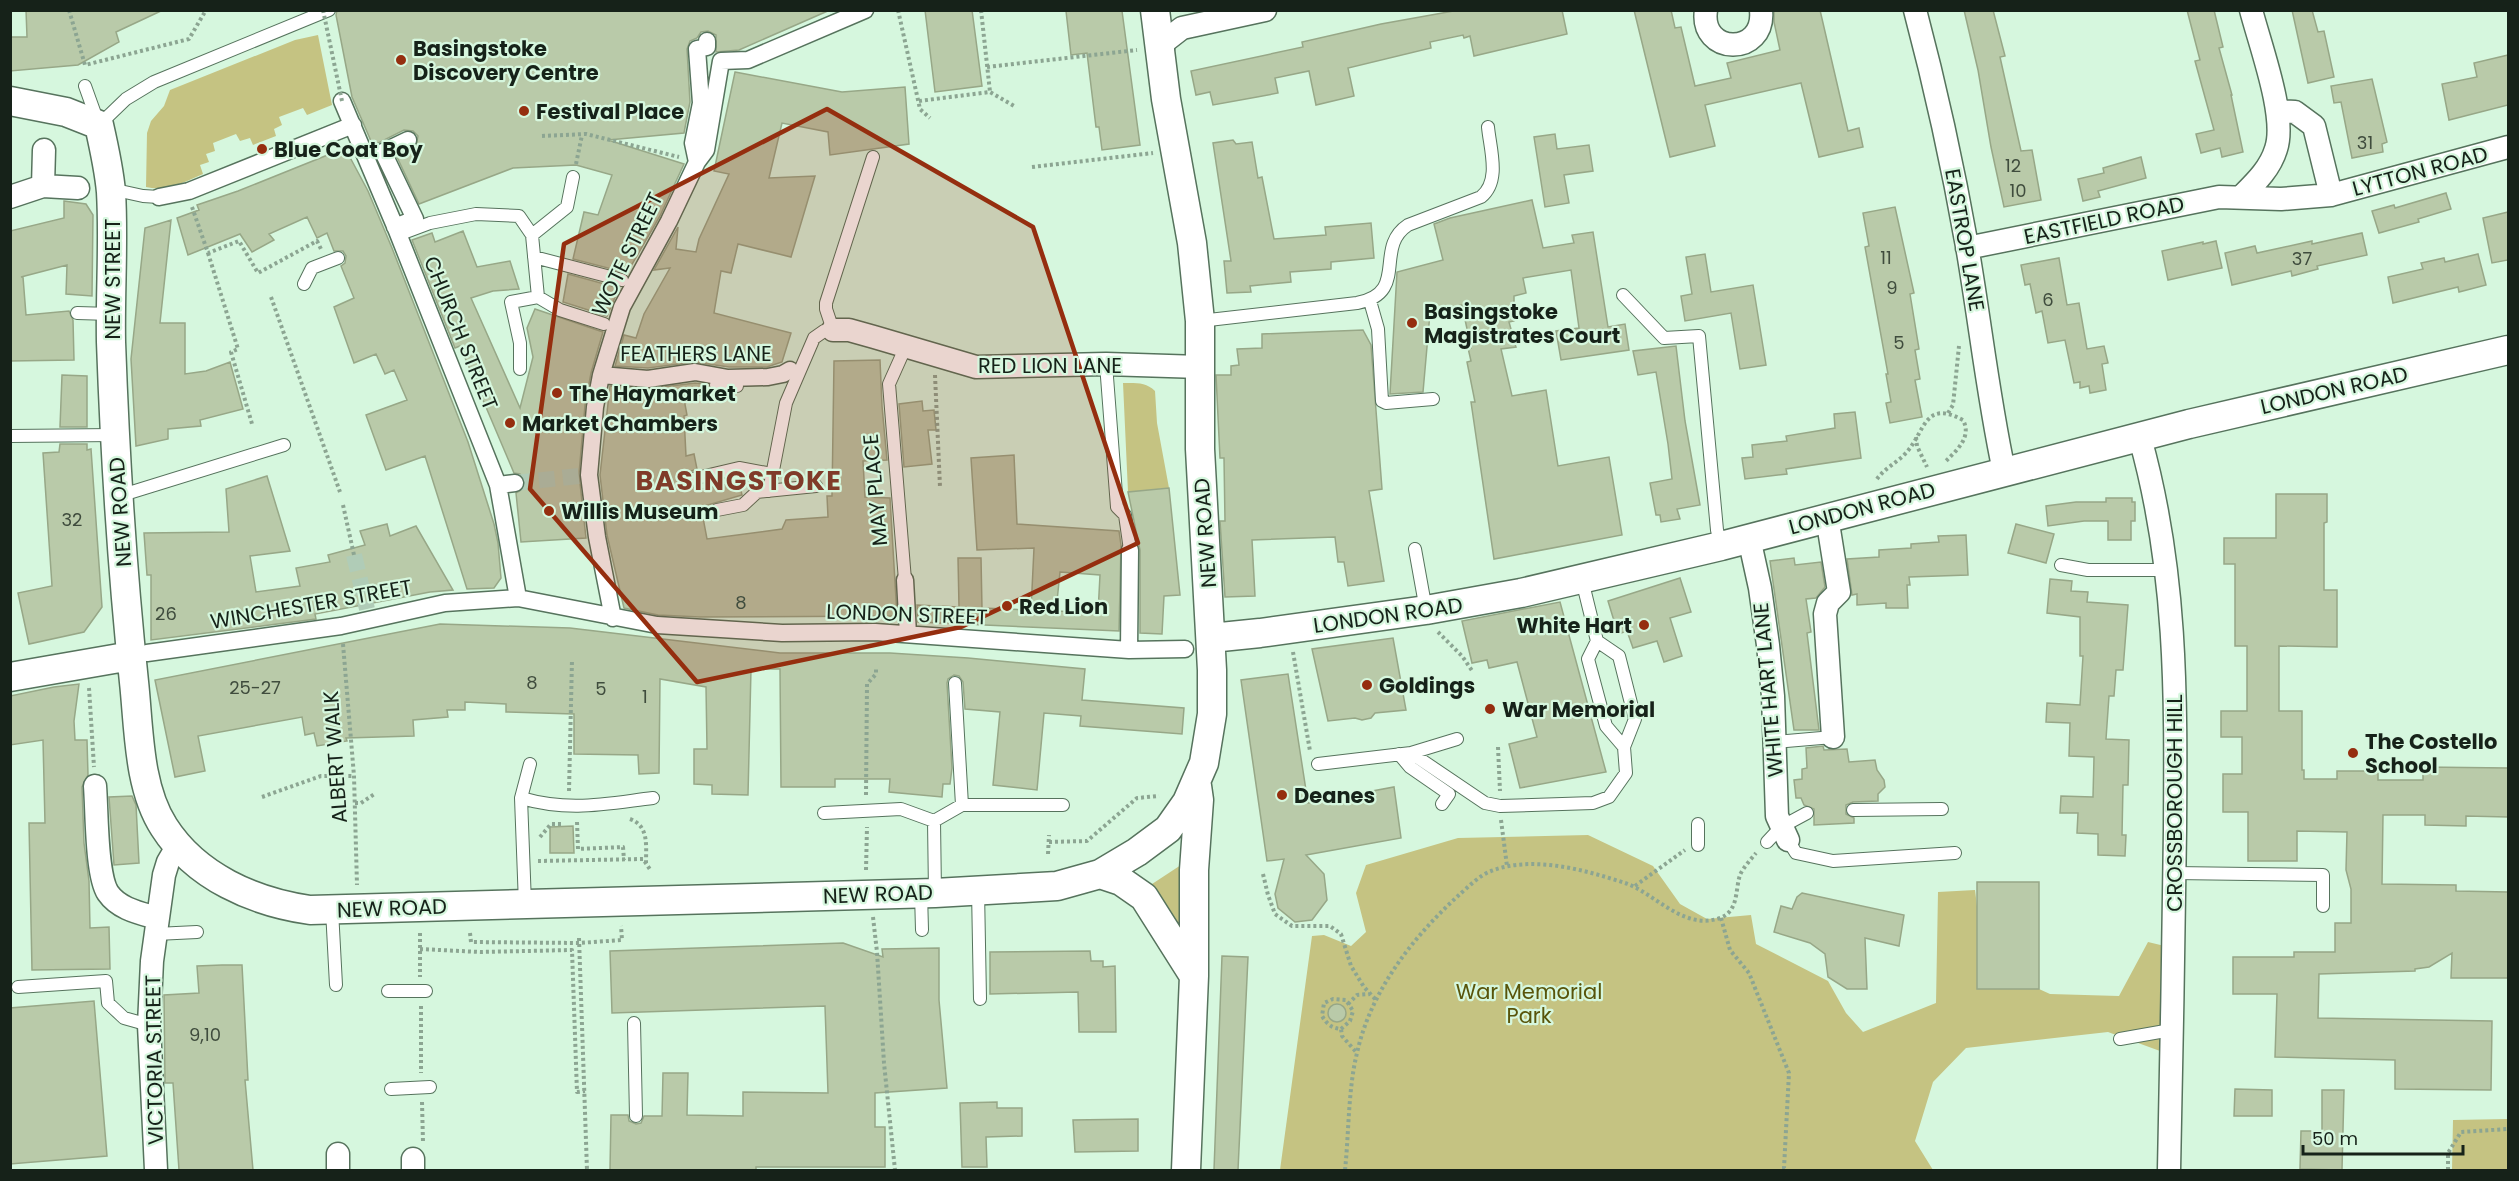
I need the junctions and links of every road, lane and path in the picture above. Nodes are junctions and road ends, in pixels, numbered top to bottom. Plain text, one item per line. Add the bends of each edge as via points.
1 (69, 10) edge
2 (206, 10) edge
3 (322, 10) edge
4 (329, 10) edge
5 (865, 10) edge
6 (898, 10) edge
7 (981, 10) edge
8 (1155, 10) edge
9 (1265, 10) edge
10 (1706, 10) edge
11 (1761, 10) edge
12 (1915, 10) edge
13 (2251, 10) edge
14 (706, 41) dead end
15 (1150, 52) junction
16 (987, 67) junction
17 (85, 86) dead end
18 (990, 92) junction
19 (10, 101) edge
20 (342, 101) joint
21 (919, 101) junction
22 (1014, 106) dead end
23 (2277, 111) junction
24 (930, 118) dead end
25 (99, 124) junction
26 (353, 125) junction
27 (1488, 127) dead end
28 (582, 135) junction
29 (542, 136) dead end
30 (408, 140) dead end
31 (2508, 147) edge
32 (44, 150) dead end
33 (1154, 153) dead end
34 (873, 157) dead end
35 (697, 162) junction
36 (1032, 167) dead end
37 (573, 177) joint
38 (43, 186) junction
39 (78, 188) dead end
40 (111, 189) junction
41 (2331, 195) junction
42 (10, 197) edge
43 (159, 197) joint
44 (2241, 197) junction
45 (191, 203) dead end
46 (397, 231) junction
47 (532, 235) junction
48 (1967, 248) junction
49 (208, 253) junction
50 (534, 257) junction
51 (332, 258) joint
52 (622, 280) dead end
53 (304, 284) dead end
54 (1623, 295) dead end
55 (271, 297) dead end
56 (538, 297) junction
57 (1370, 301) junction
58 (77, 313) dead end
59 (111, 314) junction
60 (1200, 321) junction
61 (604, 324) dead end
62 (1980, 328) junction
63 (833, 330) junction
64 (906, 346) junction
65 (2508, 350) edge
66 (1106, 364) junction
67 (1200, 367) junction
68 (520, 369) dead end
69 (935, 372) dead end
70 (601, 375) junction
71 (792, 377) junction
72 (716, 385) dead end
73 (1433, 399) dead end
74 (1948, 413) junction
75 (252, 424) dead end
76 (114, 435) junction
77 (10, 436) edge
78 (1916, 437) junction
79 (2140, 438) junction
80 (284, 445) dead end
81 (1944, 463) dead end
82 (2004, 471) junction
83 (1933, 472) dead end
84 (772, 474) junction
85 (688, 480) dead end
86 (515, 483) tunnel mouth
87 (498, 485) junction
88 (816, 486) dead end
89 (1873, 486) dead end
90 (940, 487) dead end
91 (769, 491) junction
92 (340, 492) dead end
93 (118, 496) junction
94 (343, 505) dead end
95 (717, 510) dead end
96 (1827, 517) junction
97 (1749, 538) junction
98 (1721, 546) junction
99 (1415, 549) dead end
100 (1130, 550) joint
101 (354, 555) tunnel mouth
102 (2061, 565) dead end
103 (2168, 570) junction
104 (905, 580) joint
105 (1582, 580) junction
106 (518, 598) junction
107 (1429, 618) junction
108 (620, 619) junction
109 (341, 626) junction
110 (908, 634) junction
111 (1597, 641) junction
112 (1198, 643) junction
113 (1129, 650) junction
114 (1293, 651) dead end
115 (139, 655) junction
116 (572, 660) dead end
117 (876, 668) dead end
118 (1473, 672) dead end
119 (10, 676) edge
120 (955, 683) dead end
121 (89, 686) dead end
122 (1833, 737) joint
123 (1457, 739) dead end
124 (1775, 742) junction
125 (1498, 747) dead end
126 (1624, 747) junction
127 (1405, 754) junction
128 (530, 764) dead end
129 (1318, 764) joint
130 (354, 776) junction
131 (1197, 780) junction
132 (95, 786) joint
133 (376, 793) dead end
134 (569, 796) dead end
135 (1159, 796) dead end
136 (262, 797) dead end
137 (521, 798) junction
138 (654, 798) dead end
139 (355, 803) junction
140 (1442, 804) dead end
141 (1063, 805) dead end
142 (962, 806) junction
143 (1500, 806) junction
144 (1942, 809) dead end
145 (1853, 810) dead end
146 (867, 811) junction
147 (824, 813) dead end
148 (1807, 813) dead end
149 (621, 819) dead end
150 (588, 820) dead end
151 (577, 821) junction
152 (934, 821) junction
153 (1698, 824) dead end
154 (1049, 836) dead end
155 (1778, 836) junction
156 (539, 842) dead end
157 (1049, 842) junction
158 (178, 845) junction
159 (1694, 846) joint
160 (1955, 853) dead end
161 (1048, 854) dead end
162 (537, 855) dead end
163 (624, 860) junction
164 (646, 863) junction
165 (1507, 867) junction
166 (651, 871) dead end
167 (2174, 873) junction
168 (1100, 874) junction
169 (1263, 874) dead end
170 (866, 877) dead end
171 (357, 886) dead end
172 (1635, 886) junction
173 (978, 890) junction
174 (928, 892) junction
175 (525, 904) junction
176 (2323, 906) dead end
177 (332, 910) junction
178 (872, 914) dead end
179 (1721, 918) junction
180 (621, 922) dead end
181 (156, 926) junction
182 (922, 930) dead end
183 (197, 932) dead end
184 (420, 933) dead end
185 (470, 933) dead end
186 (579, 941) junction
187 (420, 949) junction
188 (1194, 976) junction
189 (336, 985) dead end
190 (18, 987) dead end
191 (388, 991) dead end
192 (424, 991) junction
193 (1370, 994) junction
194 (980, 999) dead end
195 (1376, 1000) junction
196 (1348, 1004) junction
197 (634, 1023) dead end
198 (149, 1025) junction
199 (1341, 1029) junction
200 (2171, 1030) junction
201 (2120, 1039) dead end
202 (1357, 1053) junction
203 (426, 1087) junction
204 (391, 1089) dead end
205 (585, 1091) junction
206 (636, 1116) dead end
207 (2508, 1129) edge
208 (416, 1159) edge
209 (156, 1170) edge
210 (587, 1170) edge
211 (895, 1170) edge
212 (1186, 1170) edge
213 (1345, 1170) edge
214 (1784, 1170) edge
215 (2169, 1170) edge
216 (2448, 1170) edge

1 - 2 path via 85,65 189,39
3 - 20 path, bridge
4 - 25 lane via 154,82 126,99
5 - 35 street, WOTE STREET via 748,60 721,61 706,150
6 - 21 path
7 - 16 path
8 - 15 street, NEW ROAD
9 - 15 street via 1182,28
10 - 11 street via 1708,30 1721,43 1730,45 1739,45 1754,36 1762,20
12 - 48 street, EASTROP LANE via 1935,87
13 - 23 street
14 - 35 street, WOTE STREET via 707,47 697,49 700,103 693,143
15 - 16 path
15 - 60 street, NEW ROAD via 1166,99 1192,243
16 - 18 path
17 - 25 lane
18 - 21 path
18 - 22 path
19 - 25 street via 66,112
20 - 26 street, CHURCH STREET
21 - 24 path via 920,109
23 - 41 street via 2295,112 2314,126
23 - 44 street via 2280,127 2276,152 2262,176
25 - 40 street, NEW STREET
26 - 43 street via 189,191
26 - 46 street, CHURCH STREET
27 - 57 lane via 1493,175 1488,191 1400,231 1393,244 1388,282 1380,295
28 - 29 path
28 - 35 path
28 - 37 path
30 - 46 street via 383,152 415,219
31 - 41 street, LYTTON ROAD
32 - 38 street
33 - 36 path
34 - 63 lane via 826,303
35 - 70 street, WOTE STREET via 622,307
37 - 47 lane via 567,207
38 - 39 street
38 - 42 street
40 - 43 lane
40 - 59 street, NEW STREET
41 - 44 street, EASTFIELD ROAD
44 - 48 street, EASTFIELD ROAD via 2219,197
45 - 49 path
46 - 47 lane via 476,214 519,216
46 - 87 street, CHURCH STREET
47 - 50 lane
48 - 62 street, EASTROP LANE
49 - 51 path via 239,241 258,273 317,241
49 - 75 path via 238,349 231,352
50 - 52 lane
50 - 56 lane
51 - 53 lane via 312,268
54 - 98 lane via 1664,338 1699,336
55 - 92 path
56 - 61 lane via 560,310
56 - 68 lane via 511,302 520,343
57 - 60 lane
57 - 73 lane via 1378,329 1382,401
58 - 59 lane
59 - 76 street, NEW STREET
60 - 67 street, NEW ROAD
62 - 74 path via 1960,344 1953,405
62 - 82 street, EASTROP LANE
63 - 64 street, RED LION LANE via 849,330
63 - 71 lane via 814,338
64 - 66 street, RED LION LANE via 976,366
64 - 104 lane, MAY PLACE via 889,384
65 - 79 street, LONDON ROAD
66 - 67 street, RED LION LANE
66 - 100 lane via 1117,507 1125,515
67 - 112 street, NEW ROAD via 1202,515
69 - 90 path
70 - 71 street, FEATHERS LANE via 648,379 695,372 728,378 783,374
70 - 108 street, WOTE STREET via 584,476
71 - 72 lane
71 - 84 lane
74 - 78 path via 1936,414
74 - 81 path via 1963,420 1966,434
76 - 77 lane
76 - 93 street, NEW ROAD
78 - 83 path via 1922,458
78 - 89 path via 1907,452
79 - 82 street, LONDON ROAD
79 - 103 street, CROSSBOROUGH HILL
80 - 93 lane
82 - 96 street, LONDON ROAD
84 - 85 lane via 740,468
84 - 91 lane
86 - 87 street
87 - 106 street, CHURCH STREET
88 - 91 lane
91 - 95 lane via 757,492 743,505
93 - 115 street, NEW ROAD
94 - 101 path
96 - 97 street, LONDON ROAD
96 - 122 street via 1839,592 1828,603 1825,614
97 - 98 street, LONDON ROAD
97 - 124 street, WHITE HART LANE via 1760,588 1767,696
98 - 105 street, LONDON ROAD
99 - 107 lane
100 - 113 street
102 - 103 lane via 2088,570
103 - 167 street, CROSSBOROUGH HILL via 2175,666
104 - 110 street, MAY PLACE
105 - 107 street, LONDON ROAD
105 - 111 lane
106 - 108 street, LONDON STREET
106 - 109 street, WINCHESTER STREET via 368,614
107 - 112 street, LONDON ROAD via 1260,633
107 - 118 path
108 - 110 street, LONDON STREET via 782,633
109 - 115 street, WINCHESTER STREET
109 - 130 path, ALBERT WALK
110 - 113 street, LONDON STREET
111 - 126 lane via 1588,659 1606,726
111 - 126 lane via 1619,656 1630,698 1635,719
112 - 113 street, LONDON STREET
112 - 131 street, NEW ROAD via 1212,714 1204,763
114 - 129 path via 1312,764
115 - 119 street
115 - 158 street, NEW ROAD via 148,787 164,827
116 - 134 path
117 - 146 path via 876,675 867,684
120 - 142 lane
121 - 132 path
122 - 124 lane
123 - 127 lane
124 - 155 street, WHITE HART LANE
125 - 143 path
126 - 143 lane via 1626,773 1609,797 1593,803
127 - 129 lane
127 - 140 lane via 1410,767 1449,794
127 - 143 lane via 1485,803
128 - 137 lane
130 - 136 path via 321,776
130 - 139 path, ALBERT WALK
131 - 168 street, NEW ROAD via 1188,802 1168,829
131 - 188 street
132 - 181 street via 101,869 109,894 124,908
133 - 139 path
135 - 157 path via 1137,798 1087,841
137 - 138 lane via 573,808
137 - 175 lane
139 - 171 path, ALBERT WALK
141 - 142 lane
142 - 152 lane
143 - 165 path
144 - 145 lane
146 - 147 lane
146 - 152 lane via 901,809
146 - 170 path
148 - 155 lane
149 - 164 path via 632,819 643,827
150 - 151 path
151 - 156 path via 551,824
151 - 163 path via 578,849 624,846
152 - 174 lane
153 - 159 lane
154 - 157 path
155 - 160 lane via 1796,853 1833,861
155 - 179 path via 1741,875 1737,900
157 - 161 path
158 - 177 street, NEW ROAD via 231,887 286,906
158 - 181 street, VICTORIA STREET via 164,875
159 - 172 path
162 - 163 path via 537,861
163 - 164 path via 643,859
164 - 166 path
165 - 172 path via 1560,867
165 - 195 path via 1489,871 1428,923
167 - 176 lane via 2323,875
167 - 200 street, CROSSBOROUGH HILL
168 - 173 street, NEW ROAD via 1056,886
168 - 188 street via 1144,897
169 - 193 path via 1275,914 1292,926 1330,926 1341,934 1351,966
172 - 179 path via 1682,915 1700,920
173 - 174 street, NEW ROAD
173 - 194 lane
174 - 175 street, NEW ROAD
174 - 182 lane
175 - 177 street, NEW ROAD
177 - 189 lane
178 - 211 path
179 - 214 path via 1730,950 1749,973 1789,1074
180 - 186 path via 622,940
181 - 183 lane
181 - 198 street, VICTORIA STREET
184 - 187 path
185 - 186 path via 471,942
186 - 205 path
187 - 192 path
187 - 205 path via 572,950 577,1092
188 - 212 street
190 - 198 lane via 106,981 108,1003 124,1018
191 - 192 lane
192 - 203 path
193 - 195 path
193 - 196 path via 1357,995
195 - 202 path
196 - 199 path via 1353,1011 1350,1021
196 - 199 path via 1346,1000 1333,999 1324,1003 1322,1016 1327,1024
197 - 206 lane
198 - 209 street, VICTORIA STREET
199 - 202 path via 1342,1036
200 - 201 lane
200 - 215 street, CROSSBOROUGH HILL
202 - 213 path
203 - 204 lane
203 - 208 path
205 - 210 path
207 - 216 path via 2461,1132 2448,1153

